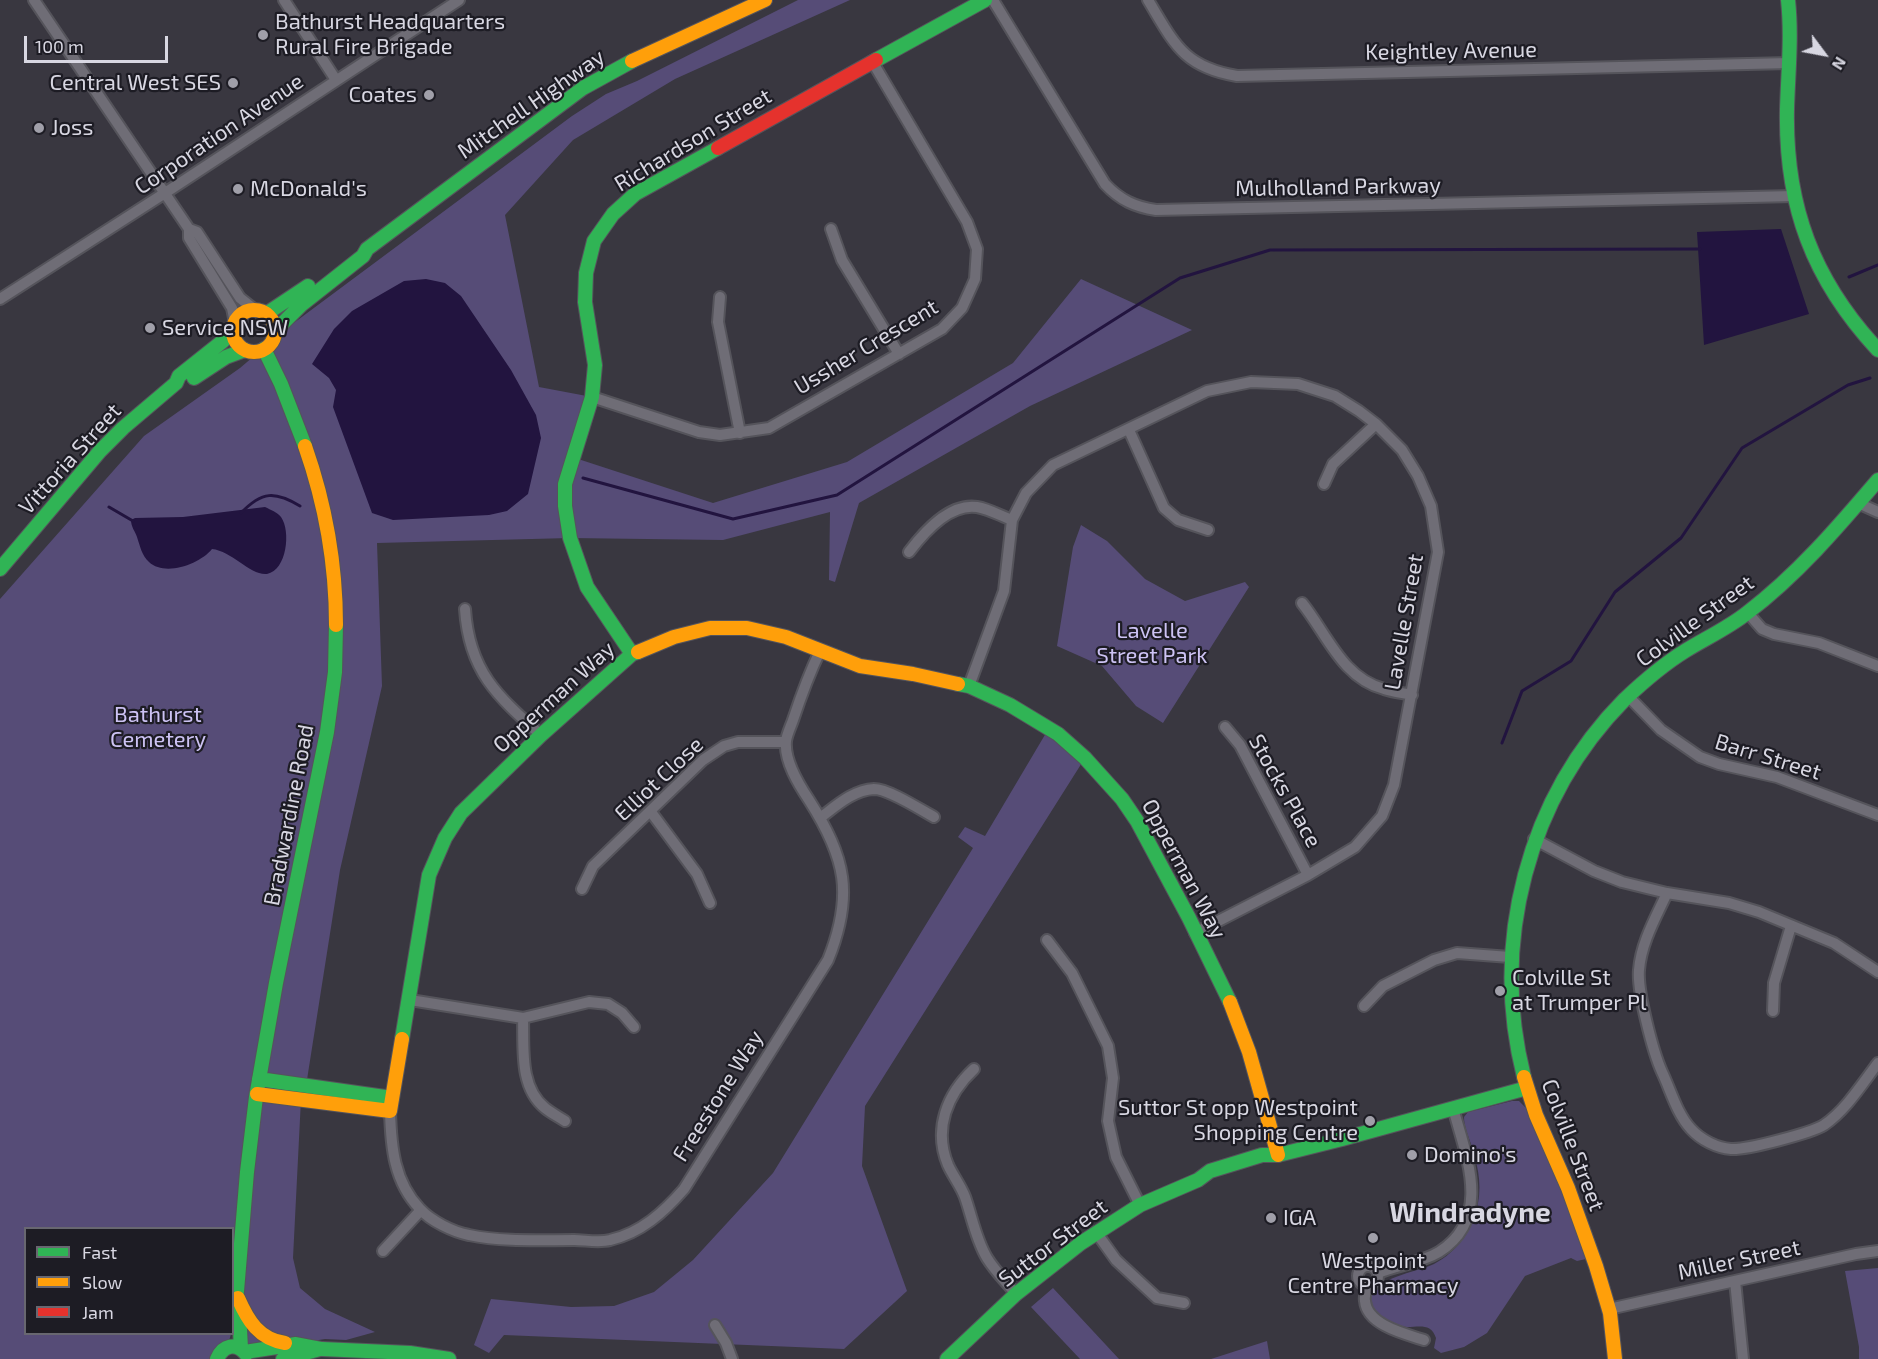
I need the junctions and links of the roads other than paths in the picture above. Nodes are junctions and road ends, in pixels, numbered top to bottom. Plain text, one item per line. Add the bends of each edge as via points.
1 (34, 0) edge
2 (284, 0) edge
3 (459, 0) edge
4 (765, 0) edge
5 (985, 0) edge
6 (993, 0) edge
7 (1148, 0) edge
8 (1788, 0) edge
9 (872, 61) junction
10 (1791, 63) junction
11 (336, 80) junction
12 (165, 193) junction
13 (1795, 196) junction
14 (189, 229) junction
15 (831, 229) dead end
16 (367, 249) junction
17 (720, 297) dead end
18 (0, 298) edge
19 (260, 312) junction
20 (234, 326) junction
21 (275, 331) junction
22 (264, 349) junction
23 (245, 350) junction
24 (1878, 350) edge
25 (899, 354) junction
26 (176, 383) junction
27 (592, 397) junction
28 (1376, 424) junction
29 (1129, 430) junction
30 (740, 433) junction
31 (1878, 480) edge
32 (1324, 484) dead end
33 (1858, 503) junction
34 (1878, 512) edge
35 (1012, 520) junction
36 (1208, 530) dead end
37 (909, 552) dead end
38 (0, 569) edge
39 (1302, 603) dead end
40 (465, 609) dead end
41 (1748, 613) junction
42 (820, 651) junction
43 (632, 654) junction
44 (1878, 666) edge
45 (969, 686) junction
46 (1412, 695) junction
47 (1629, 697) junction
48 (1225, 727) dead end
49 (541, 735) junction
50 (786, 742) junction
51 (651, 813) junction
52 (1878, 815) edge
53 (820, 818) junction
54 (934, 818) dead end
55 (1534, 839) junction
56 (1308, 875) junction
57 (582, 889) dead end
58 (1667, 893) junction
59 (710, 903) dead end
60 (1791, 927) junction
61 (1196, 933) junction
62 (1047, 940) dead end
63 (1510, 957) junction
64 (1878, 972) edge
65 (410, 1000) junction
66 (1364, 1006) dead end
67 (1773, 1011) dead end
68 (523, 1018) junction
69 (634, 1027) dead end
70 (1878, 1063) edge
71 (974, 1069) dead end
72 (258, 1086) junction
73 (1527, 1088) junction
74 (391, 1105) junction
75 (1453, 1108) junction
76 (565, 1121) dead end
77 (1278, 1155) junction
78 (1140, 1205) junction
79 (421, 1210) junction
80 (1096, 1232) junction
81 (383, 1251) dead end
82 (1878, 1251) edge
83 (1378, 1273) junction
84 (1735, 1281) junction
85 (1367, 1286) junction
86 (1016, 1294) junction
87 (238, 1298) junction
88 (1184, 1303) dead end
89 (1609, 1309) junction
90 (234, 1316) edge
91 (715, 1324) dead end
92 (1424, 1340) dead end
93 (296, 1344) junction
94 (238, 1348) edge
95 (322, 1349) junction
96 (410, 1356) edge
97 (215, 1358) edge
98 (283, 1359) edge
99 (449, 1359) edge
100 (732, 1359) edge
101 (947, 1359) edge
102 (1615, 1359) edge
103 (1743, 1359) edge

1 - 12 street
2 - 11 street
3 - 11 street, Corporation Avenue
4 - 16 main road, Mitchell Highway via 674,40 583,88
5 - 9 main road, Richardson Street
6 - 13 street, Mulholland Parkway via 1105,184 1121,199 1143,208
7 - 10 street, Keightley Avenue via 1176,46 1191,60 1202,68 1237,76
8 - 10 main road
9 - 25 street, Ussher Crescent via 967,222 977,249 975,279 962,309 942,329
9 - 27 main road, Richardson Street via 635,194 613,214 594,241 586,273 585,302 595,365
10 - 13 main road via 1787,135
11 - 12 street, Corporation Avenue
12 - 14 street
12 - 18 street, Corporation Avenue
13 - 24 main road via 1803,233 1828,288
14 - 19 street via 197,232 240,298
14 - 20 street via 189,238 232,308
15 - 25 street via 842,260
16 - 19 main road, Mitchell Highway via 355,252 295,296
16 - 21 main road, Mitchell Highway
17 - 30 street via 718,322
19 - 20 main road via 243,313
19 - 21 main road via 274,324
20 - 23 main road via 236,341
20 - 26 main road, Vittoria Street
21 - 22 main road
22 - 23 main road
22 - 72 main road, Bradwardine Road via 295,412 320,498 333,574 336,651 329,726
23 - 26 main road, Vittoria Street via 226,357 184,384
25 - 30 street, Ussher Crescent via 769,428
26 - 38 main road, Vittoria Street via 109,442
27 - 30 street, Ussher Crescent via 699,432
27 - 43 main road, Richardson Street via 565,484 565,506 570,538 587,587
28 - 29 street, Lavelle Street via 1335,396 1298,384 1251,382 1207,391
28 - 32 street via 1333,464
28 - 46 street, Lavelle Street via 1402,450 1418,476 1431,506 1438,552
29 - 35 street, Lavelle Street via 1053,465 1026,493
29 - 36 street via 1164,508 1178,520
31 - 33 main road, Colville Street
33 - 34 street
33 - 41 main road, Colville Street via 1806,562
35 - 37 street via 978,507 964,507 925,531
35 - 45 street, Lavelle Street via 1004,591
39 - 46 street via 1351,671 1382,689
40 - 49 street via 466,634 482,673 502,701
41 - 44 street via 1762,629 1774,634 1819,643
41 - 47 main road, Colville Street via 1666,664
42 - 43 main road, Opperman Way via 786,637 747,628 710,628 674,636
42 - 45 main road, Opperman Way via 860,666
42 - 50 street, Freestone Way
43 - 49 main road, Opperman Way
45 - 61 main road, Opperman Way via 1041,723 1098,772 1137,821
46 - 56 street, Lavelle Street via 1394,785 1382,816 1354,847
47 - 52 street, Barr Street via 1661,730 1700,757 1777,777
47 - 55 main road, Colville Street via 1574,763
48 - 56 street, Stocks Place via 1240,745
49 - 65 main road, Opperman Way via 461,813 445,838 429,875
50 - 51 street, Elliot Close via 738,742 724,746 703,760
50 - 53 street, Freestone Way via 793,775
51 - 57 street, Elliot Close via 593,866
51 - 59 street via 697,874
53 - 54 street via 849,796 875,789
53 - 79 street, Freestone Way via 836,849 843,878 843,913 837,938 828,960 696,1170 666,1210 641,1228 609,1241 467,1235
55 - 58 street via 1594,871
55 - 63 main road, Colville Street via 1514,913
56 - 61 street, Lavelle Street
58 - 60 street via 1729,903
58 - 70 street via 1638,970 1656,1058 1682,1118 1692,1131 1709,1143 1735,1149 1810,1132 1840,1111
60 - 64 street via 1834,943
60 - 67 street via 1774,983
61 - 77 main road, Opperman Way via 1238,1019
62 - 78 street via 1072,973 1108,1046 1113,1078 1108,1121 1116,1156
63 - 66 street via 1457,953 1434,960 1383,986
63 - 73 main road, Colville Street via 1516,1039
65 - 68 street
65 - 74 main road, Opperman Way
68 - 69 street via 589,1002 608,1004
68 - 76 street via 525,1071 533,1095 544,1108
71 - 86 street via 959,1083 944,1116 942,1141 987,1258
72 - 74 main road
72 - 87 main road, Bradwardine Road via 245,1189
73 - 75 main road, Suttor Street
73 - 89 main road, Colville Street via 1539,1125 1572,1197
74 - 79 street, Freestone Way via 396,1168
75 - 77 main road, Suttor Street
75 - 83 street via 1469,1164 1472,1189 1468,1215 1456,1238 1438,1252
77 - 78 main road, Suttor Street via 1234,1163
78 - 80 main road, Suttor Street
79 - 81 street
80 - 86 main road, Suttor Street
80 - 88 street via 1116,1260 1157,1298
82 - 84 street, Miller Street
83 - 85 street via 1376,1282
83 - 85 street via 1372,1266 1360,1269 1359,1281
84 - 89 street, Miller Street
84 - 103 street
85 - 92 street via 1366,1305 1383,1325
86 - 101 main road, Suttor Street
87 - 90 main road, Bradwardine Road
87 - 93 main road via 257,1331 277,1343
87 - 94 main road, Bradwardine Road
89 - 102 main road, Colville Street
91 - 100 street
93 - 94 main road
93 - 95 main road
94 - 97 main road via 223,1348
95 - 96 main road
95 - 98 main road
96 - 99 main road

